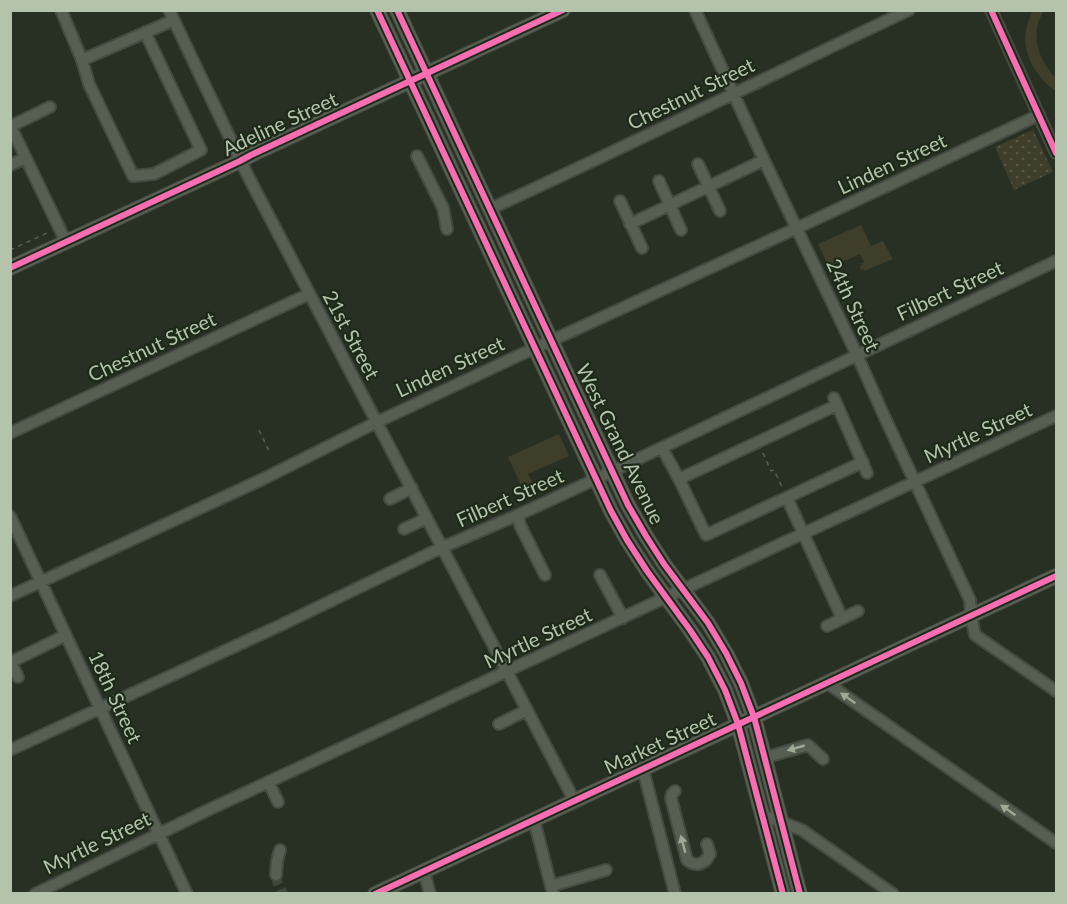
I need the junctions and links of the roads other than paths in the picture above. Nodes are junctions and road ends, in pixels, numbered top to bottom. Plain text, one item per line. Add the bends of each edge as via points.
1 (61, 10) edge
2 (377, 10) edge
3 (397, 10) edge
4 (563, 10) edge
5 (695, 10) edge
6 (909, 10) edge
7 (991, 10) edge
8 (171, 15) edge
9 (145, 32) junction
10 (82, 60) junction
11 (427, 73) junction
12 (410, 81) junction
13 (734, 93) junction
14 (50, 107) dead end
15 (1039, 115) junction
16 (12, 130) edge
17 (1056, 153) edge
18 (417, 156) dead end
19 (26, 158) junction
20 (764, 160) junction
21 (240, 161) junction
22 (698, 164) dead end
23 (10, 165) edge
24 (659, 181) dead end
25 (709, 187) junction
26 (620, 201) dead end
27 (670, 206) junction
28 (490, 209) junction
29 (720, 211) dead end
30 (630, 224) junction
31 (797, 228) junction
32 (447, 229) dead end
33 (681, 230) dead end
34 (66, 242) junction
35 (642, 248) dead end
36 (1056, 261) edge
37 (10, 268) edge
38 (309, 294) junction
39 (551, 340) junction
40 (534, 348) junction
41 (857, 355) junction
42 (1056, 416) edge
43 (377, 422) junction
44 (10, 433) edge
45 (662, 448) junction
46 (612, 472) junction
47 (596, 479) junction
48 (680, 479) junction
49 (915, 482) junction
50 (412, 488) junction
51 (787, 498) junction
52 (390, 499) dead end
53 (518, 515) junction
54 (11, 517) edge
55 (428, 518) junction
56 (404, 529) dead end
57 (803, 534) junction
58 (443, 547) junction
59 (545, 575) dead end
60 (600, 575) dead end
61 (1056, 576) edge
62 (41, 582) junction
63 (683, 590) junction
64 (10, 596) edge
65 (666, 597) junction
66 (858, 611) dead end
67 (970, 616) junction
68 (623, 618) junction
69 (842, 618) junction
70 (827, 626) dead end
71 (66, 635) junction
72 (507, 672) junction
73 (18, 677) dead end
74 (827, 683) junction
75 (1056, 691) edge
76 (100, 709) junction
77 (527, 710) junction
78 (754, 717) junction
79 (499, 724) dead end
80 (738, 724) junction
81 (10, 750) edge
82 (764, 758) junction
83 (823, 759) dead end
84 (643, 769) junction
85 (269, 783) junction
86 (675, 791) dead end
87 (574, 800) junction
88 (278, 802) dead end
89 (763, 814) junction
90 (534, 820) junction
91 (781, 822) junction
92 (159, 834) junction
93 (1056, 843) edge
94 (707, 844) dead end
95 (280, 850) dead end
96 (606, 870) dead end
97 (424, 871) junction
98 (276, 875) tunnel mouth
99 (552, 890) edge
100 (34, 894) edge
101 (187, 894) edge
102 (375, 894) edge
103 (430, 894) edge
104 (675, 894) edge
105 (783, 894) edge
106 (800, 894) edge
107 (892, 894) edge

1 - 10 street
2 - 12 main road, West Grand Avenue
3 - 11 main road, West Grand Avenue
4 - 11 main road, Adeline Street
5 - 13 street, 24th Street
6 - 13 street, Chestnut Street
7 - 15 street
8 - 9 street
8 - 21 street, 21st Street
9 - 10 street
9 - 10 street via 201,150 154,174 133,176 89,84
11 - 12 main road, Adeline Street
11 - 28 main road, West Grand Avenue
12 - 21 main road, Adeline Street
12 - 40 main road, West Grand Avenue
13 - 20 street, 24th Street
13 - 28 street, Chestnut Street
14 - 16 street
15 - 17 street
15 - 31 street, Linden Street
16 - 19 street
18 - 32 street via 442,208
19 - 23 street
19 - 34 street
20 - 25 street
20 - 31 street, 24th Street
21 - 34 main road, Adeline Street
21 - 38 street, 21st Street
22 - 25 street
24 - 27 street
25 - 27 street
25 - 29 street
26 - 30 street
27 - 30 street
27 - 33 street
28 - 39 main road, West Grand Avenue
30 - 35 street
31 - 39 street, Linden Street
31 - 41 street, 24th Street
34 - 37 main road, Adeline Street
36 - 41 street, Filbert Street
38 - 43 street, 21st Street
38 - 44 street, Chestnut Street
39 - 40 street, Linden Street
39 - 46 main road, West Grand Avenue
40 - 43 street, Linden Street
40 - 47 main road, West Grand Avenue
41 - 45 street, Filbert Street
41 - 49 street, 24th Street
42 - 49 street, Myrtle Street
43 - 50 street, 21st Street
43 - 62 street, Linden Street
45 - 46 street, Filbert Street
45 - 48 street
46 - 47 street, Filbert Street
46 - 63 main road, West Grand Avenue via 646,536
47 - 53 street, Filbert Street
47 - 65 main road, West Grand Avenue via 627,540
48 - 51 street via 706,535
48 - 51 street via 835,402 865,467
49 - 57 street, Myrtle Street
49 - 67 street, 24th Street via 970,600
50 - 52 street
50 - 55 street, 21st Street
51 - 57 street
53 - 58 street, Filbert Street
53 - 59 street
54 - 62 street, 18th Street
55 - 56 street
55 - 58 street, 21st Street
57 - 63 street, Myrtle Street
57 - 69 street
58 - 72 street, 21st Street
58 - 76 street, Filbert Street
60 - 68 street
61 - 67 main road, Market Street
62 - 64 street, Linden Street
62 - 71 street, 18th Street
63 - 65 street, Myrtle Street
63 - 78 main road, West Grand Avenue via 726,653
65 - 68 street, Myrtle Street
65 - 80 main road, West Grand Avenue via 708,657
66 - 69 street
67 - 74 main road, Market Street
67 - 75 street, 24th Street via 975,635
68 - 72 street, Myrtle Street
69 - 70 street
71 - 73 street via 11,662
71 - 76 street, 18th Street
72 - 77 street, 21st Street
72 - 85 street, Myrtle Street
74 - 78 main road, Market Street
93 -> 74 street
76 - 81 street, Filbert Street
76 - 92 street, 18th Street
77 - 79 street
77 - 87 street, 21st Street
78 - 80 main road, Market Street
78 - 82 main road, West Grand Avenue
80 - 84 main road, Market Street
80 - 89 main road, West Grand Avenue
83 -> 82 street via 808,745
82 - 91 main road, West Grand Avenue
84 - 87 main road, Market Street
84 - 104 street
85 - 88 street
85 - 92 street, Myrtle Street
94 -> 86 street via 710,854 706,860 691,864 671,798
87 - 90 main road, Market Street
89 - 91 street
89 - 105 main road, West Grand Avenue
90 - 97 main road, Market Street
90 - 99 street
91 - 106 main road, West Grand Avenue
91 - 107 street via 802,830
92 - 100 street, Myrtle Street
92 - 101 street, 18th Street
95 - 98 street
96 - 99 street
97 - 102 main road, Market Street
97 - 103 street

